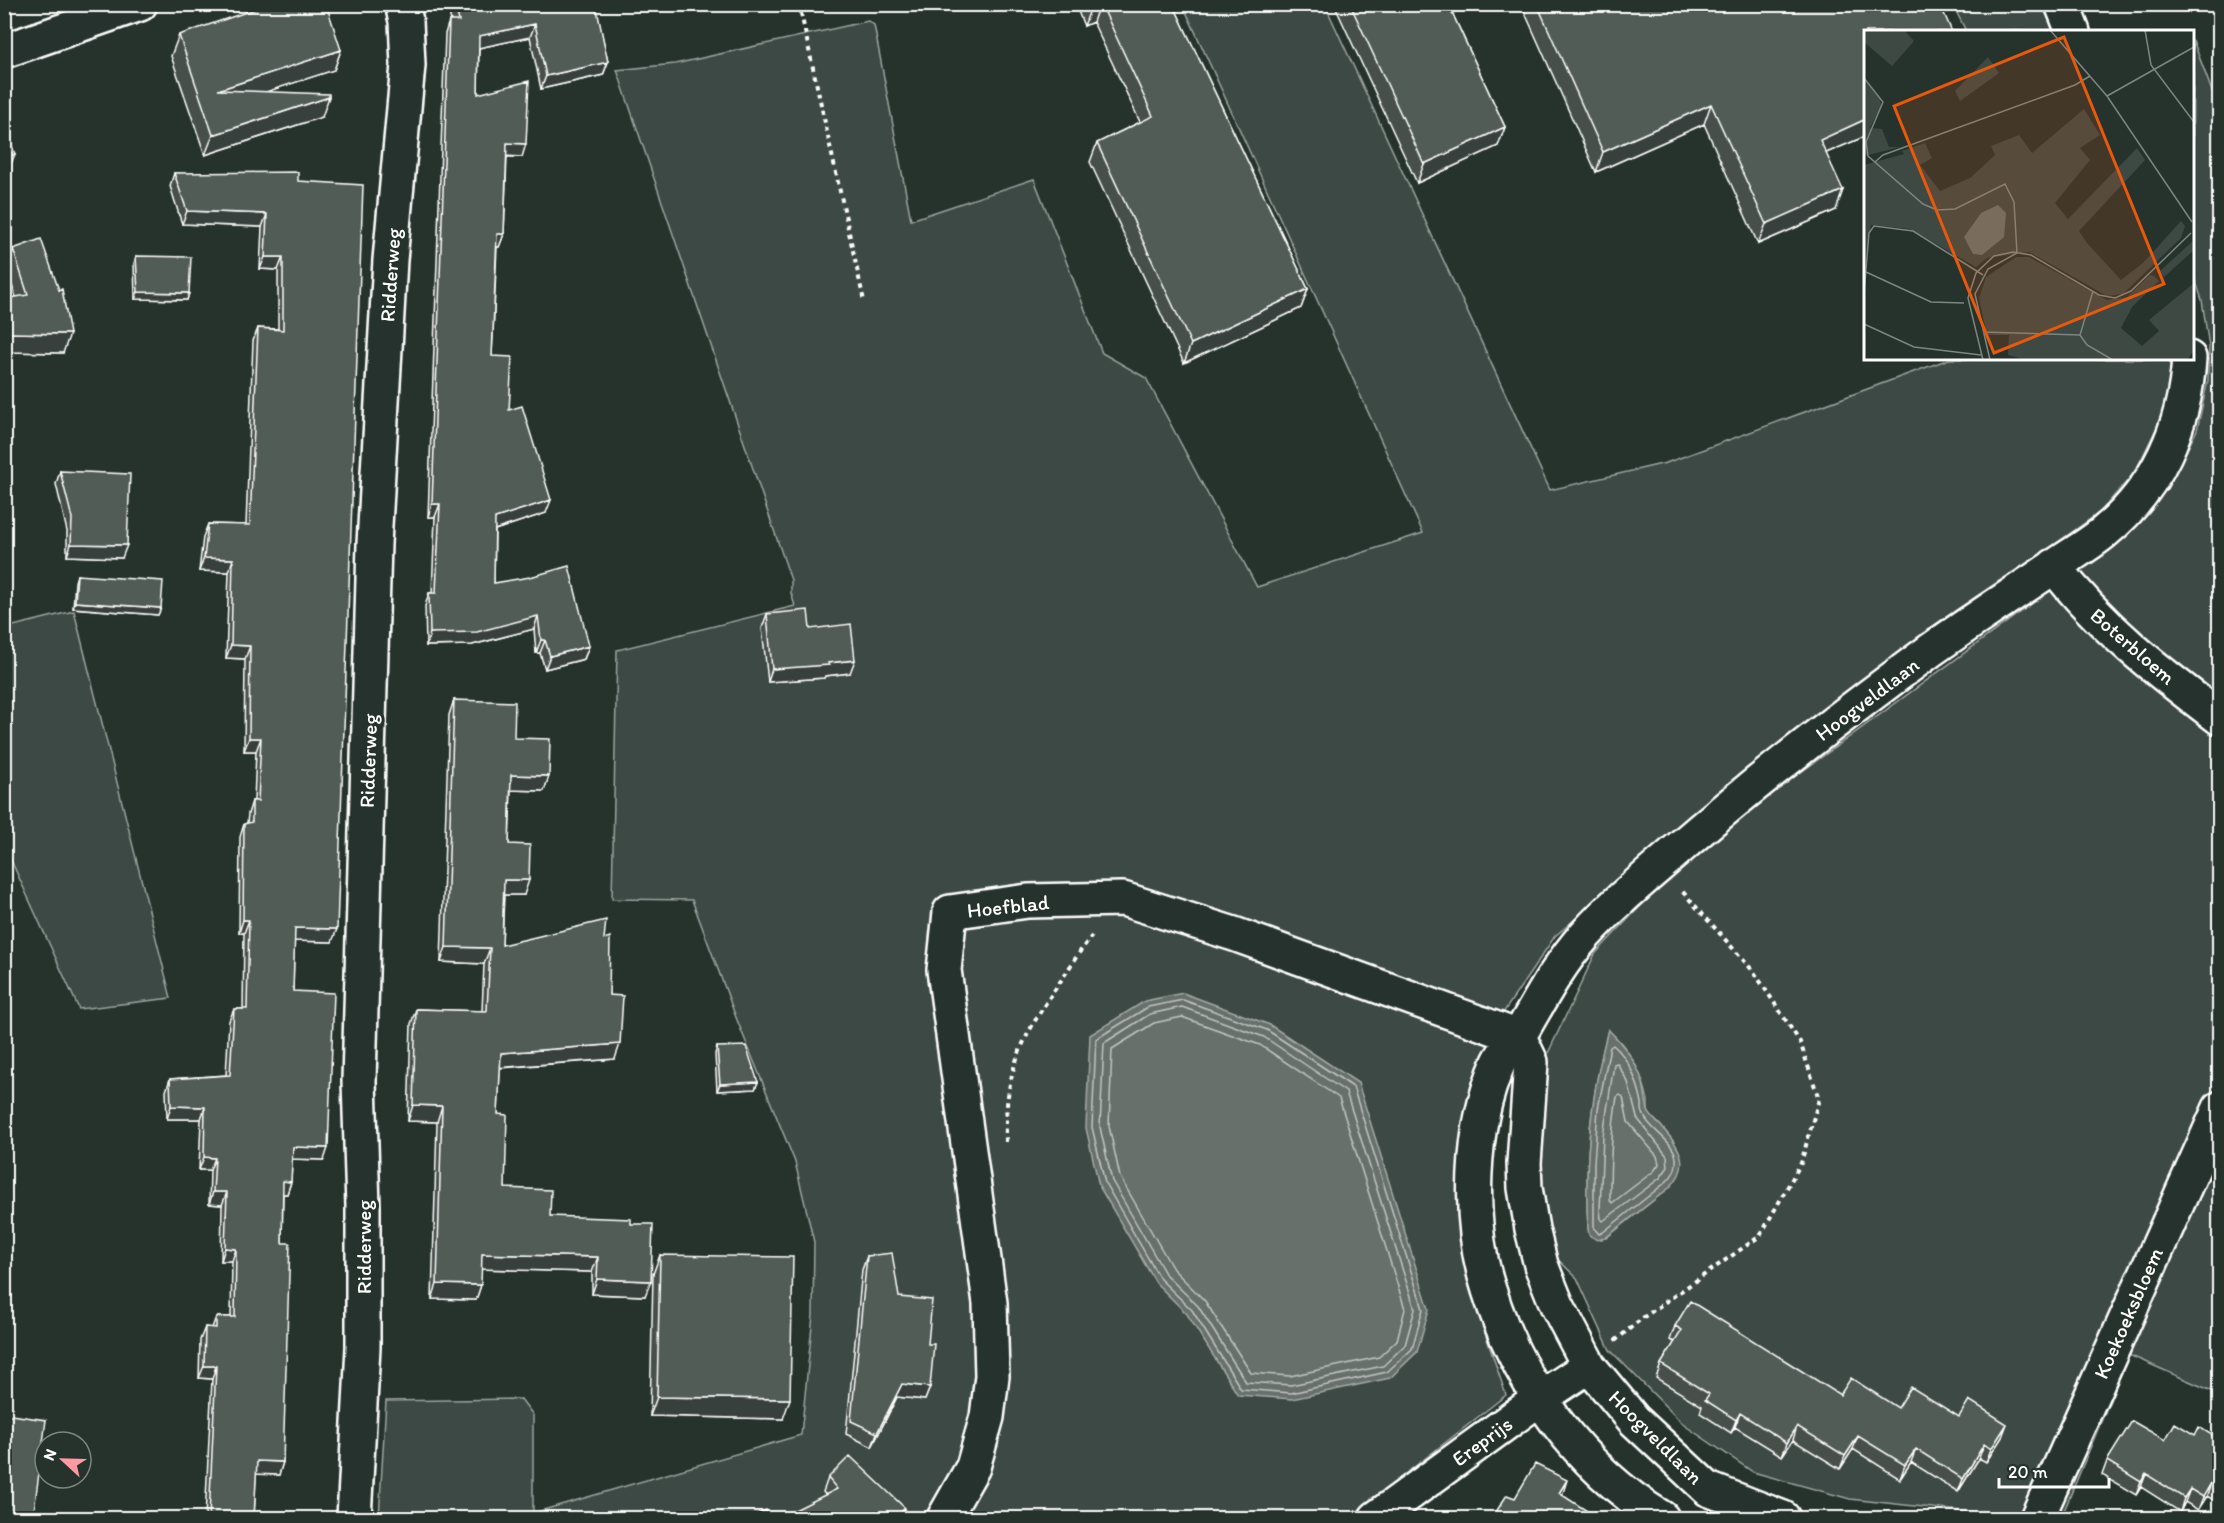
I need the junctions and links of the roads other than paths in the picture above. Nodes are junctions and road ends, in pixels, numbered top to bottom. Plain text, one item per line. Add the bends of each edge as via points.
1 (140, 4) edge
2 (402, 4) edge
3 (2062, 4) edge
4 (2072, 30) edge
5 (4, 51) edge
6 (2189, 360) edge
7 (2054, 566) junction
8 (2220, 718) edge
9 (1519, 1037) junction
10 (2220, 1108) edge
11 (1589, 1366) junction
12 (1539, 1399) junction
13 (354, 1518) edge
14 (944, 1518) edge
15 (1376, 1518) edge
16 (1662, 1518) edge
17 (1784, 1518) edge
18 (2037, 1518) edge

1 - 5 street
2 - 13 street, Ridderweg via 408,65 390,260 374,544 359,1081 363,1347
3 - 4 street
6 - 7 street, Hoogveldlaan via 2180,418 2153,478 2102,534
7 - 8 street, Boterbloem via 2100,621 2142,659
7 - 9 street, Hoogveldlaan via 1933,649 1724,809 1628,891 1553,975
9 - 11 street, Hoogveldlaan via 1531,1062 1524,1163 1532,1229 1540,1265
9 - 12 street, Hoogveldlaan via 1500,1059 1481,1124 1476,1226 1498,1318
9 - 14 street, Hoefblad via 1234,934 1124,899 1028,901 950,912 944,970 990,1304 992,1376 987,1417 973,1467
10 - 18 street, Koekoeksbloem
11 - 12 street, Ereprijs
11 - 17 street, Hoogveldlaan via 1634,1420 1708,1489
12 - 15 street, Ereprijs
12 - 16 street, Hoogveldlaan via 1550,1416 1623,1492

